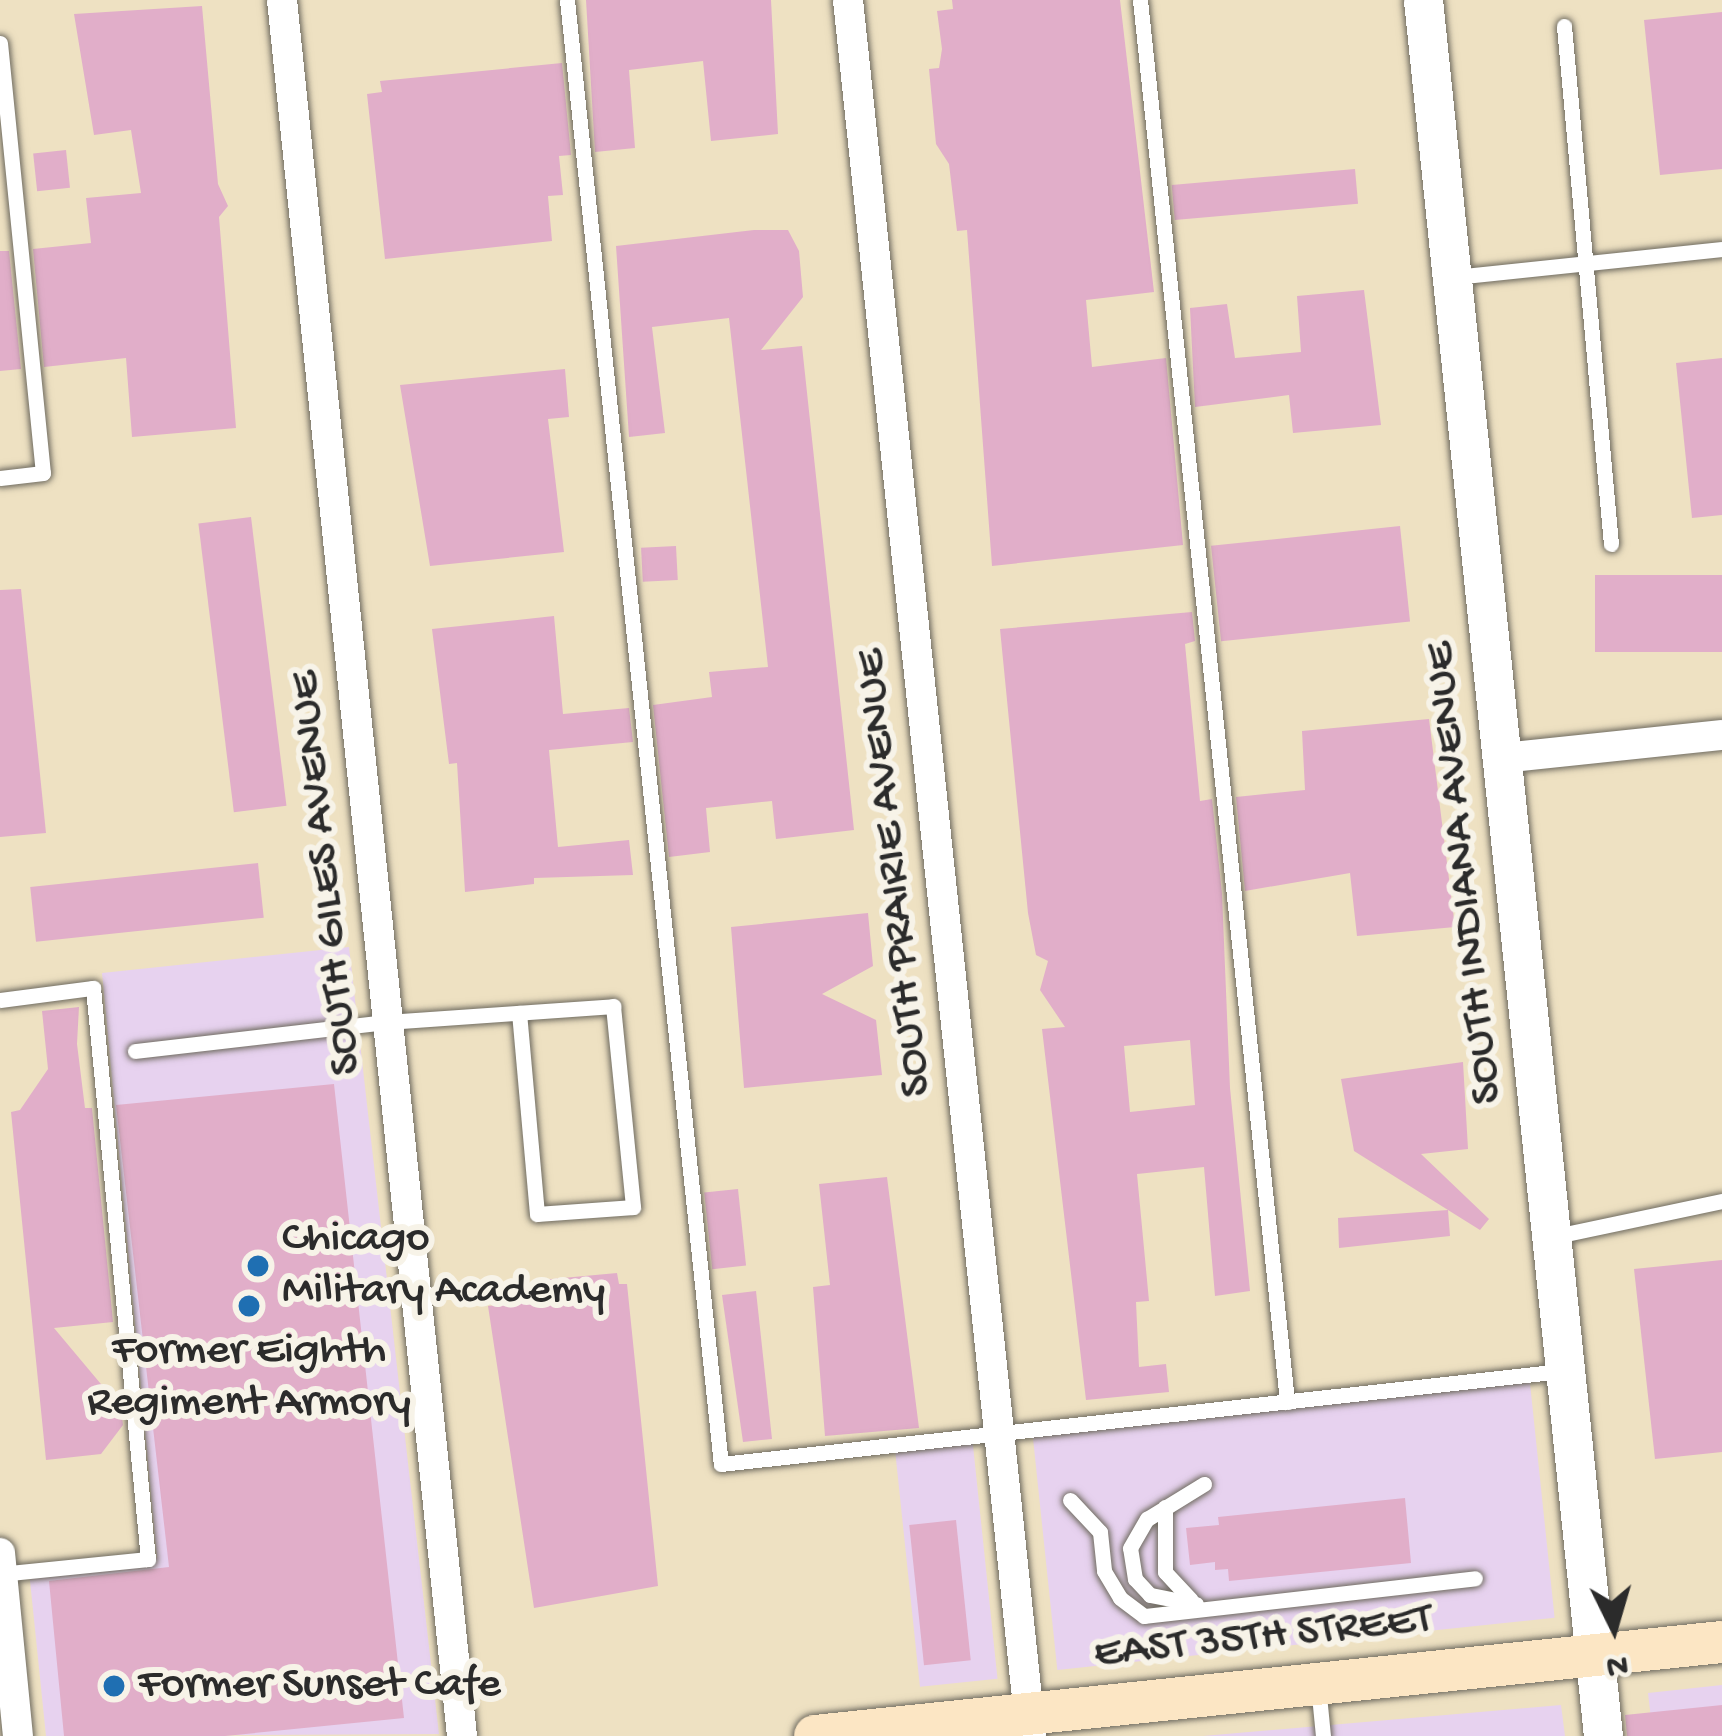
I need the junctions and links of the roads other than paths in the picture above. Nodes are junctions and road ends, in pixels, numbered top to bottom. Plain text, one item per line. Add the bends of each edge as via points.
1 (282, 0) edge
2 (567, 0) edge
3 (848, 0) edge
4 (1140, 0) edge
5 (1423, 0) edge
6 (1564, 26) dead end
7 (0, 43) edge
8 (1722, 249) edge
9 (1586, 263) junction
10 (1451, 277) junction
11 (0, 478) edge
12 (1611, 544) dead end
13 (1722, 735) edge
14 (1502, 758) junction
15 (0, 1000) edge
16 (519, 1012) junction
17 (388, 1022) junction
18 (135, 1051) dead end
19 (1722, 1201) edge
20 (1551, 1238) junction
21 (1565, 1370) junction
22 (1287, 1402) junction
23 (999, 1433) junction
24 (1204, 1484) dead end
25 (1070, 1500) dead end
26 (1165, 1508) junction
27 (1, 1567) edge
28 (1475, 1578) dead end
29 (1196, 1604) junction
30 (1227, 1607) junction
31 (1722, 1642) edge
32 (1594, 1654) junction
33 (1318, 1683) junction
34 (1030, 1725) edge
35 (18, 1736) edge
36 (462, 1736) edge
37 (814, 1736) edge
38 (1323, 1736) edge
39 (1603, 1736) edge

1 - 17 street, SOUTH GILES AVENUE
2 - 23 lane via 721,1464
3 - 23 street, SOUTH PRAIRIE AVENUE
4 - 22 lane
5 - 10 street, SOUTH INDIANA AVENUE
6 - 9 lane
7 - 11 lane via 43,473
8 - 9 lane
9 - 10 lane
9 - 12 lane
10 - 14 street, SOUTH INDIANA AVENUE
13 - 14 street
14 - 20 street, SOUTH INDIANA AVENUE
15 - 27 lane via 93,988 148,1559
16 - 16 lane via 537,1214 633,1208 613,1006
16 - 17 lane
17 - 18 lane
17 - 36 street, SOUTH GILES AVENUE
19 - 20 lane
20 - 21 street, SOUTH INDIANA AVENUE
21 - 22 lane
21 - 32 street, SOUTH INDIANA AVENUE
22 - 23 lane
23 - 34 street, SOUTH PRAIRIE AVENUE
24 - 26 lane
25 - 30 lane via 1100,1532 1104,1571 1120,1598 1144,1616
26 - 29 lane via 1165,1572
26 - 29 lane via 1147,1519 1130,1548 1135,1579 1150,1594
27 - 35 street
28 - 30 lane
29 - 30 lane
31 - 32 main road, EAST 35TH STREET
32 - 33 main road, EAST 35TH STREET
32 - 39 street, SOUTH INDIANA AVENUE
33 - 34 main road, EAST 35TH STREET
33 - 38 lane
34 - 37 main road, EAST 35TH STREET

